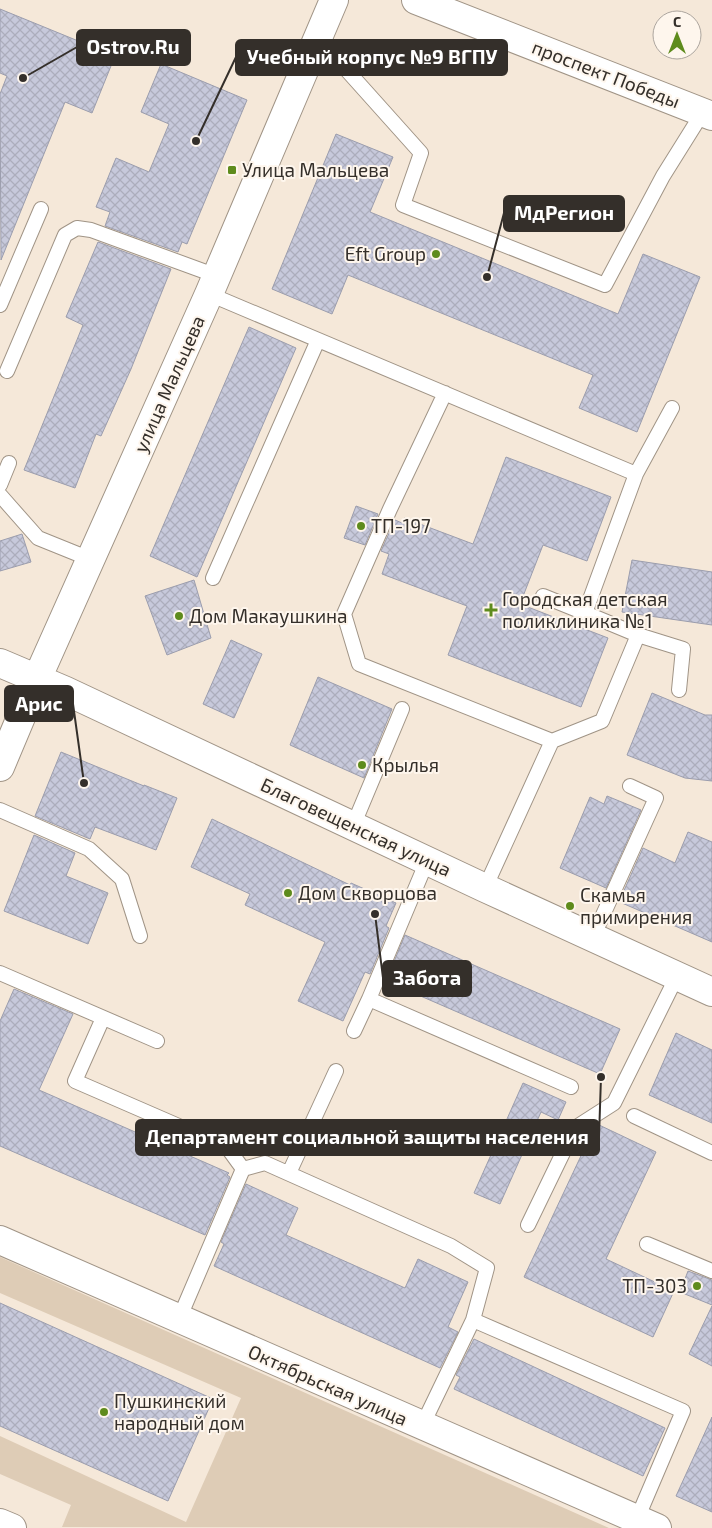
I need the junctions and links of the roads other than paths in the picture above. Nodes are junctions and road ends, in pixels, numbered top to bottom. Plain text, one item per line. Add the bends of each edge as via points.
1 (334, 0) edge
2 (416, 0) edge
3 (318, 38) junction
4 (708, 114) edge
5 (41, 209) dead end
6 (213, 285) junction
7 (0, 305) edge
8 (318, 340) junction
9 (7, 371) dead end
10 (445, 393) junction
11 (672, 408) dead end
12 (9, 463) dead end
13 (636, 474) junction
14 (0, 485) edge
15 (0, 495) edge
16 (90, 560) junction
17 (213, 578) dead end
18 (543, 596) dead end
19 (585, 613) junction
20 (638, 635) junction
21 (0, 663) edge
22 (37, 679) junction
23 (679, 690) dead end
24 (402, 709) dead end
25 (552, 741) junction
26 (0, 767) edge
27 (630, 786) dead end
28 (0, 810) edge
29 (352, 826) junction
30 (427, 861) junction
31 (485, 888) junction
32 (140, 936) dead end
33 (592, 937) junction
34 (0, 973) edge
35 (676, 976) junction
36 (712, 992) edge
37 (369, 999) junction
38 (103, 1018) junction
39 (354, 1031) dead end
40 (157, 1041) dead end
41 (336, 1071) dead end
42 (571, 1087) dead end
43 (634, 1116) dead end
44 (712, 1153) edge
45 (243, 1169) junction
46 (289, 1173) junction
47 (528, 1226) dead end
48 (0, 1240) edge
49 (647, 1244) dead end
50 (712, 1271) edge
51 (178, 1319) junction
52 (473, 1320) junction
53 (422, 1426) junction
54 (0, 1523) edge
55 (647, 1524) edge
56 (12, 1528) edge

1 - 3 street, улица Мальцева
2 - 4 street, проспект Победы
3 - 4 lane via 421,153 403,205 605,285 663,176
3 - 6 street, улица Мальцева
5 - 7 lane
6 - 8 lane
6 - 9 lane via 91,230 77,228 65,235
6 - 16 street, улица Мальцева
8 - 10 lane
8 - 17 lane
10 - 13 lane
10 - 25 lane via 344,614 359,664
11 - 13 lane
12 - 14 lane
13 - 19 lane
15 - 16 lane via 38,538
16 - 22 street, улица Мальцева
18 - 19 lane
19 - 20 lane
20 - 23 lane via 683,649
20 - 25 lane via 602,720
21 - 22 street, Благовещенская улица
22 - 26 street, улица Мальцева
22 - 29 street, Благовещенская улица
24 - 29 lane
25 - 31 lane
27 - 33 lane via 656,798
28 - 32 lane via 89,849 122,879
29 - 30 street, Благовещенская улица
30 - 31 street, Благовещенская улица
30 - 37 lane
31 - 33 street, Благовещенская улица
33 - 35 street, Благовещенская улица
34 - 38 lane
35 - 36 street, Благовещенская улица
35 - 47 lane via 614,1103 575,1128
37 - 39 lane
37 - 42 lane
38 - 40 lane
38 - 45 lane via 76,1080 227,1147
41 - 46 lane
43 - 44 lane
45 - 46 lane via 265,1163
45 - 51 lane
46 - 52 lane via 451,1246 487,1268
48 - 51 street, Октябрьская улица
49 - 50 lane
51 - 53 street, Октябрьская улица
52 - 53 lane
52 - 55 lane via 683,1411
53 - 55 street, Октябрьская улица
54 - 56 street

